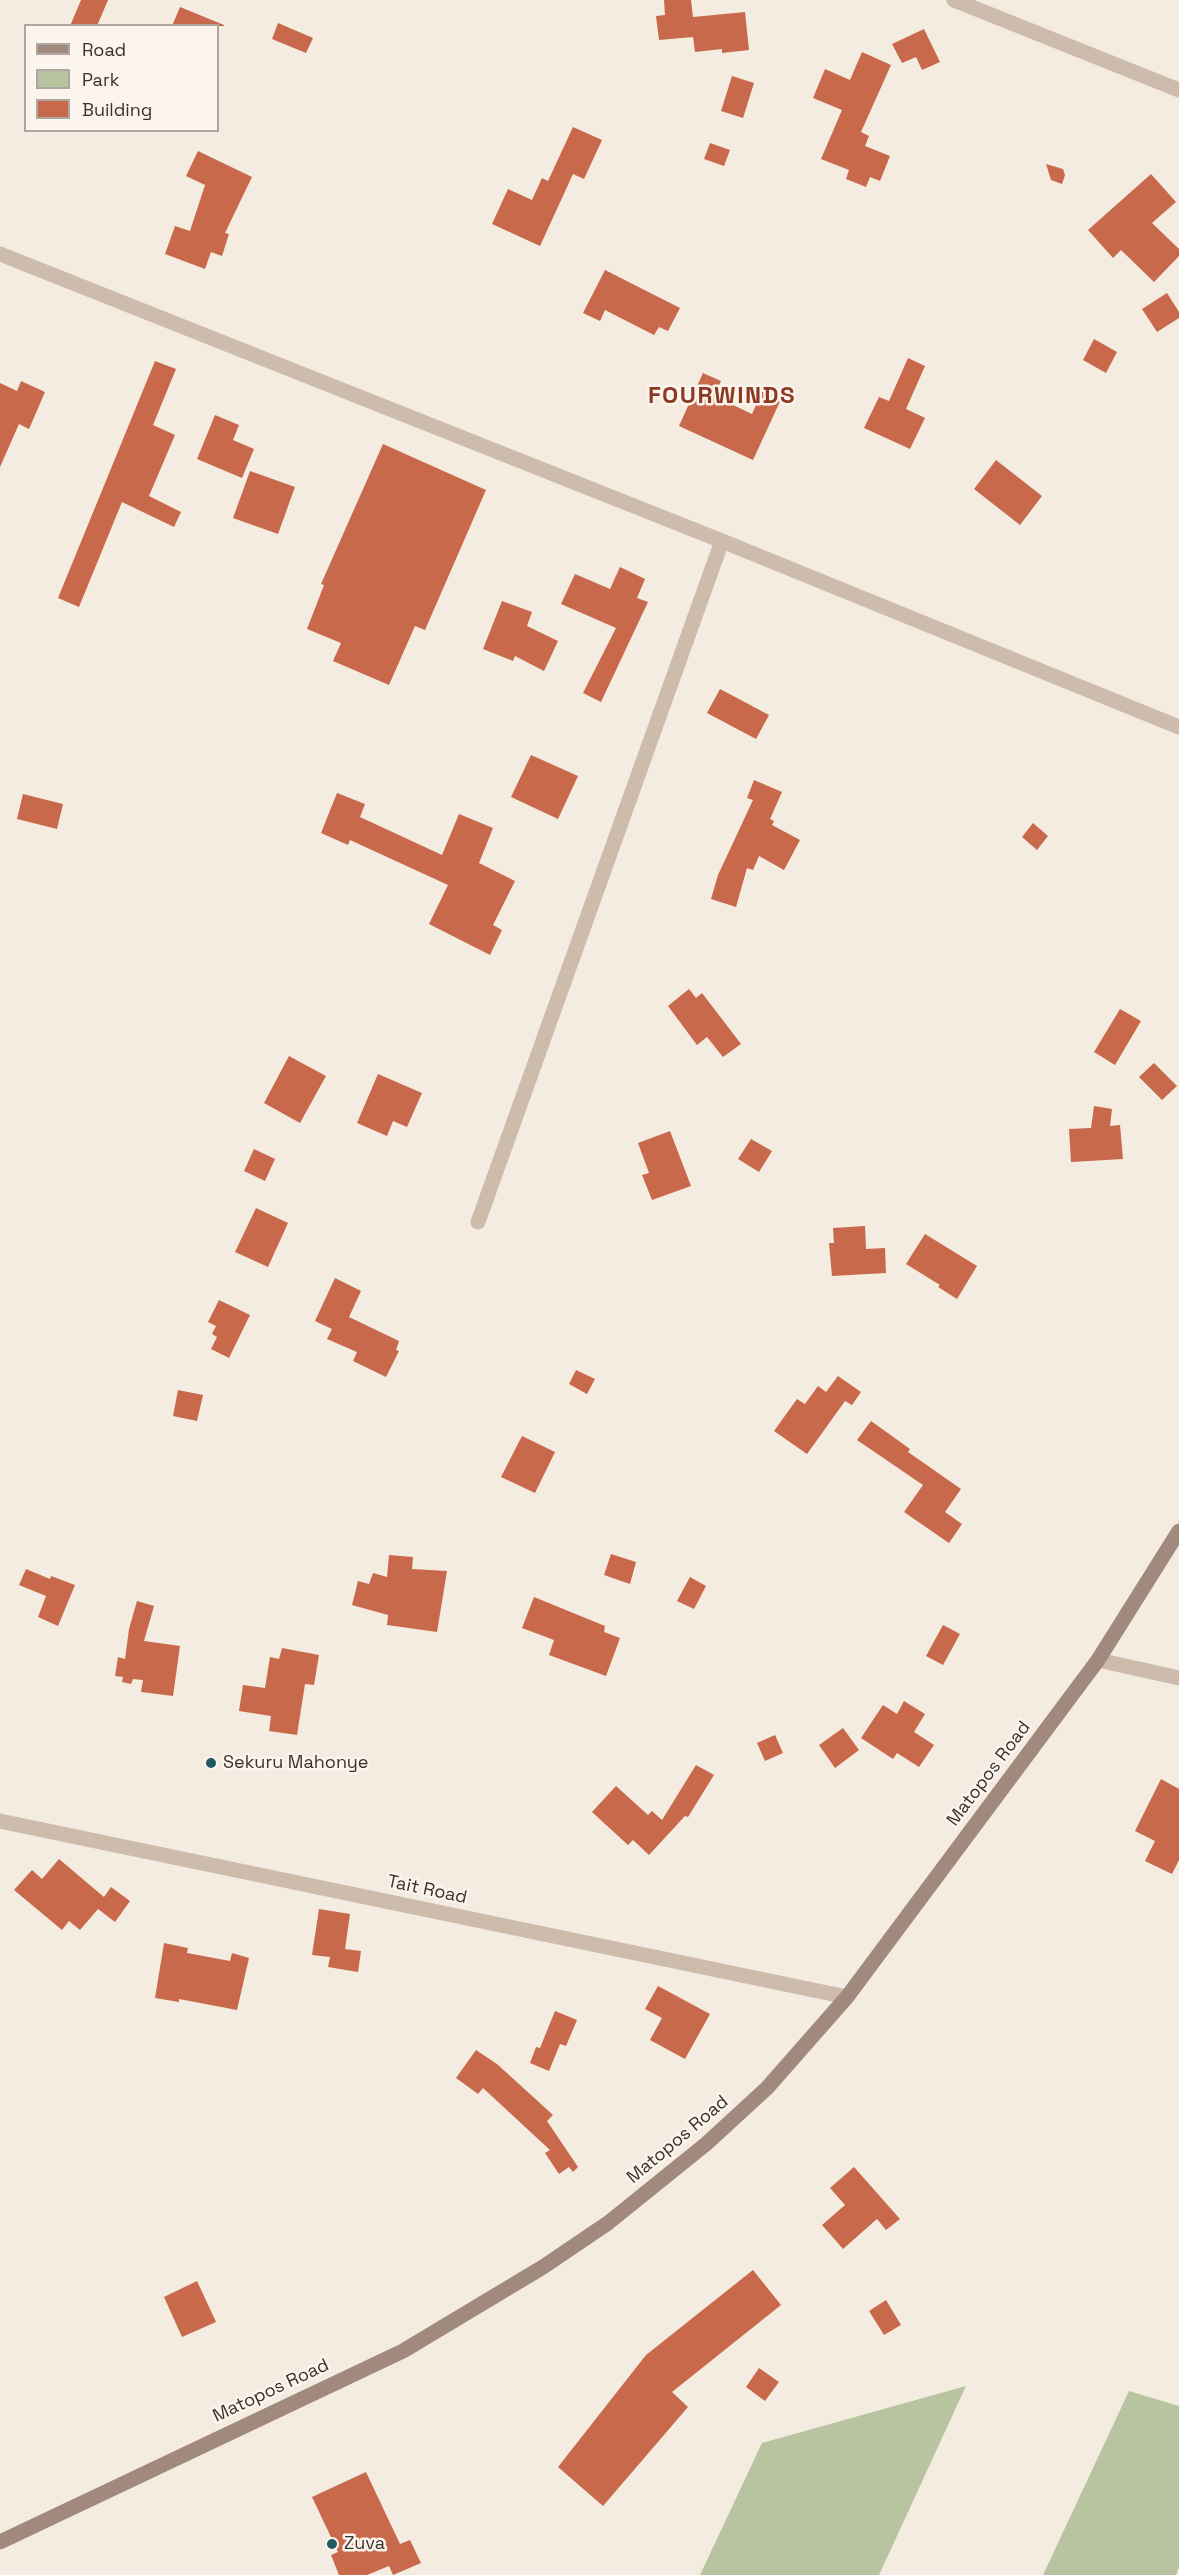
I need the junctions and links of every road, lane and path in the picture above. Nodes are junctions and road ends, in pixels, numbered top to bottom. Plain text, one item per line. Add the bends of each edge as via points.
1 (954, 0) edge
2 (1179, 90) edge
3 (0, 254) edge
4 (722, 541) junction
5 (1179, 727) edge
6 (478, 1222) dead end
7 (1179, 1531) edge
8 (1098, 1660) junction
9 (1179, 1678) edge
10 (0, 1821) edge
11 (847, 1997) junction
12 (0, 2542) edge

1 - 2 street
3 - 4 street
4 - 5 street
4 - 6 street
7 - 8 main road, Matopos Road
8 - 9 street
8 - 11 main road, Matopos Road
10 - 11 street, Tait Road
11 - 12 main road, Matopos Road via 768,2088 706,2144 608,2223 543,2267 403,2351

